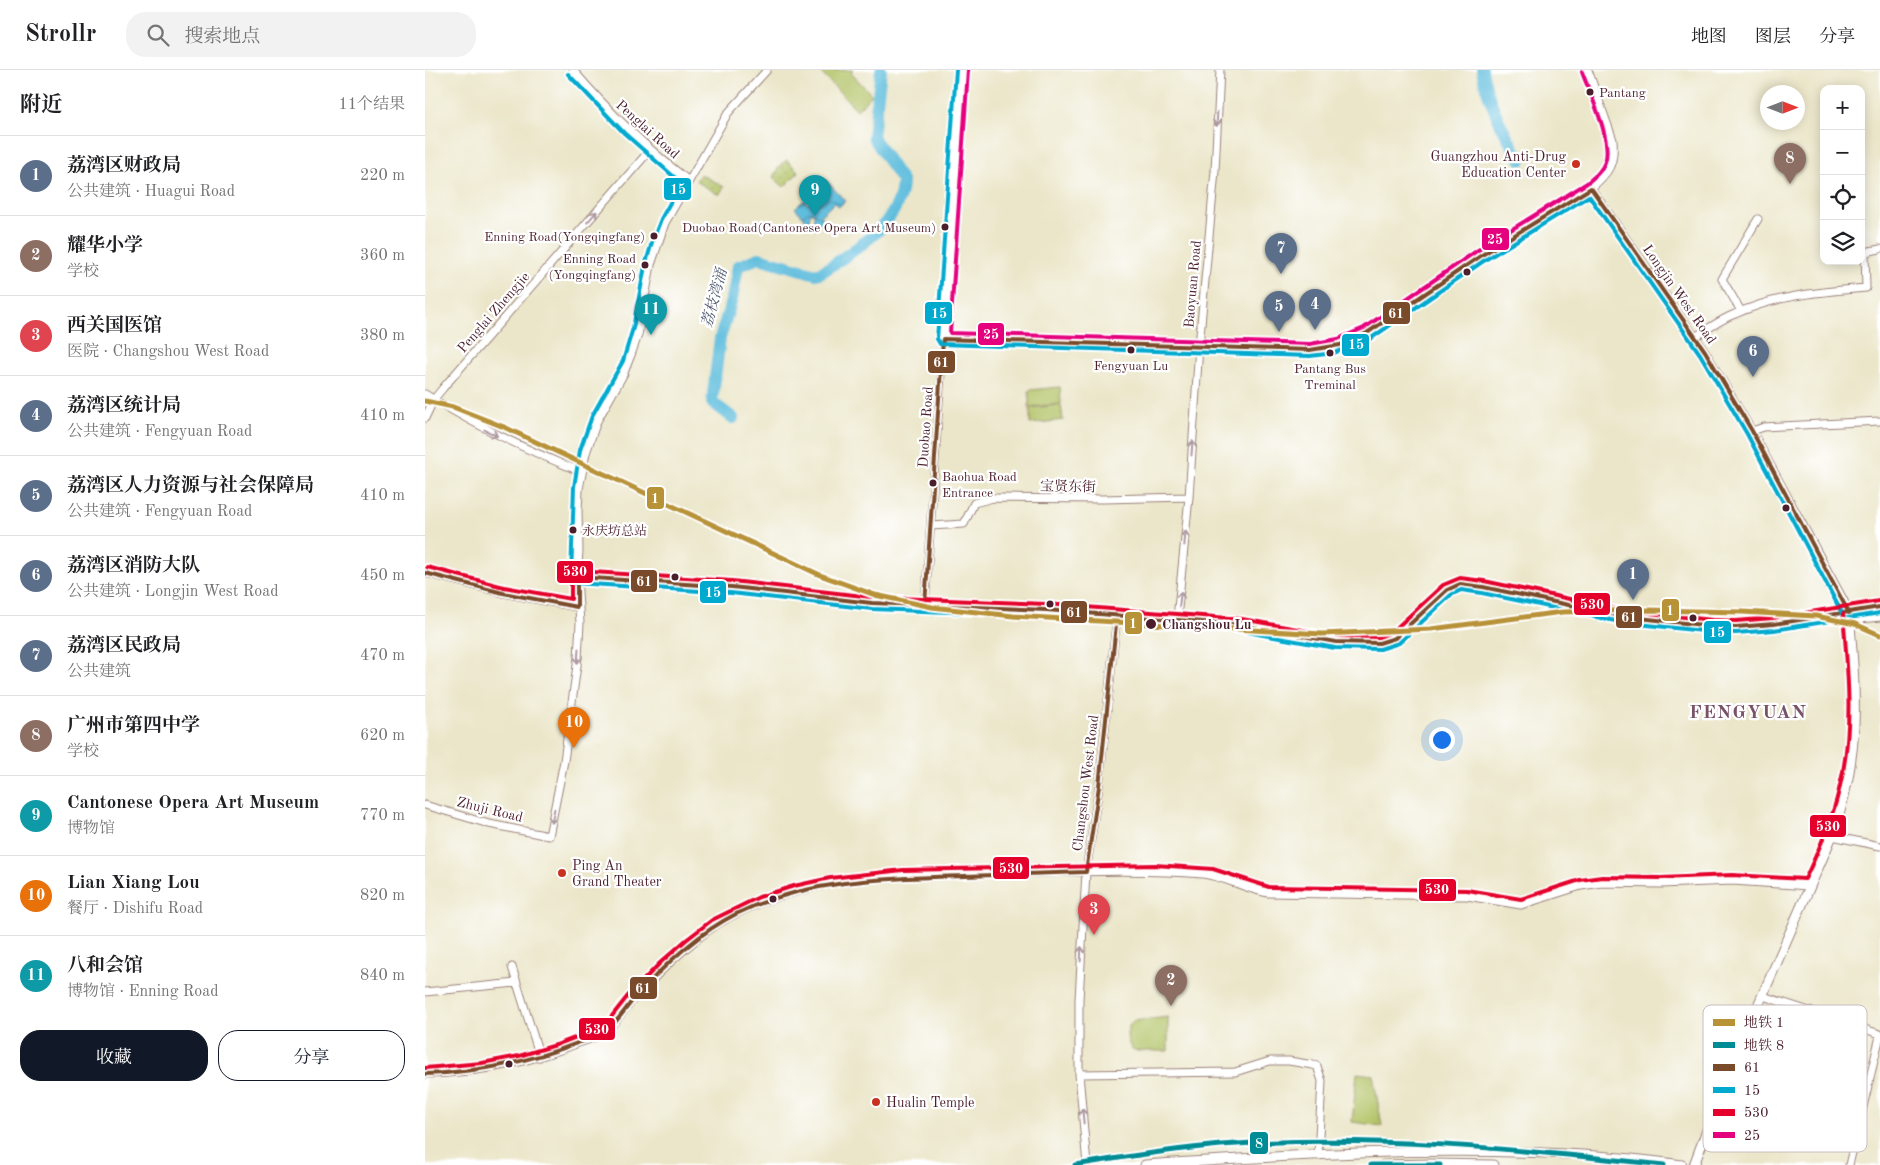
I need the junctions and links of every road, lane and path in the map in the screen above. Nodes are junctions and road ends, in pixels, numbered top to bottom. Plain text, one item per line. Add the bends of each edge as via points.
1 (573, 70) edge
2 (767, 70) edge
3 (961, 70) edge
4 (1220, 70) edge
5 (1589, 70) edge
6 (650, 150) junction
7 (689, 180) junction
8 (1591, 188) junction
9 (1758, 219) dead end
10 (1880, 248) edge
11 (1741, 311) junction
12 (1695, 337) junction
13 (943, 340) junction
14 (1199, 346) junction
15 (425, 394) edge
16 (425, 398) edge
17 (434, 399) junction
18 (425, 418) edge
19 (1880, 421) edge
20 (1751, 431) junction
21 (582, 472) junction
22 (1189, 496) junction
23 (931, 526) junction
24 (425, 573) edge
25 (577, 577) junction
26 (925, 605) junction
27 (577, 607) junction
28 (1880, 607) edge
29 (1849, 613) junction
30 (1117, 614) junction
31 (1880, 616) edge
32 (1177, 620) junction
33 (425, 805) edge
34 (1832, 836) junction
35 (1880, 846) edge
36 (1086, 872) junction
37 (1809, 886) junction
38 (512, 967) dead end
39 (517, 983) junction
40 (425, 992) edge
41 (1763, 996) junction
42 (1759, 1005) edge
43 (1790, 1005) edge
44 (1867, 1031) edge
45 (1880, 1035) edge
46 (540, 1057) junction
47 (425, 1074) edge
48 (1079, 1074) junction
49 (1867, 1090) edge
50 (1703, 1139) edge
51 (1852, 1152) edge
52 (1318, 1156) junction
53 (1087, 1165) edge
54 (1145, 1165) edge
55 (1383, 1165) edge
56 (1489, 1165) edge
57 (1493, 1165) edge
58 (1682, 1165) edge
59 (1694, 1165) edge
60 (1849, 1165) edge

1 - 6 street, Penglai Road via 609,112
2 - 7 street via 731,109
3 - 13 street, Duobao Road
4 -> 14 street, Baoyuan Road via 1215,171
5 - 8 street via 1611,130 1614,152 1611,167
6 - 7 street, Penglai Road
17 -> 6 street, Penglai Zhengjie
7 - 21 street via 658,241 633,348 623,375 594,428
8 - 12 street, Longjin West Road
8 - 14 street via 1353,340 1323,350
9 - 11 street via 1722,279
10 - 11 street via 1865,252 1866,288 1811,292 1764,302
11 - 12 street
12 - 20 street, Longjin West Road
13 - 14 street
13 - 23 street, Duobao Road
22 -> 14 street, Baoyuan Road
15 - 17 street
16 - 17 street
17 - 18 street, Penglai Zhengjie
17 -> 21 street via 506,440
19 - 20 street via 1764,427
20 - 29 street, Longjin West Road
21 - 25 street via 577,512
22 - 23 street, 宝贤东街 via 1103,500 993,498 974,502 964,524
32 -> 22 street, Baoyuan Road
23 - 26 street, Duobao Road
24 - 27 street
25 - 26 street
25 - 27 street
26 - 30 street
27 -> 33 street, Zhuji Road via 577,666 564,761 549,836 489,824
28 - 29 main road
29 - 31 main road via 1860,618
29 - 32 street via 1757,626 1690,624 1621,616 1460,584 1447,590 1395,638 1379,643 1336,642 1290,636 1255,626
29 - 34 main road via 1855,684 1854,744 1845,797
30 - 32 street
30 - 36 street, Changshou West Road via 1099,786
34 - 35 street
34 - 37 main road
36 - 37 street via 1204,874 1268,893 1467,896 1521,905 1581,886 1602,883 1732,881
36 - 46 street via 890,878 823,885 783,895 736,914 712,928 633,1000 606,1031
48 -> 36 street, Changshou West Road via 1079,1000
37 - 41 main road
38 - 39 street
39 - 40 street
39 - 46 street
41 - 42 main road
41 - 43 street
44 - 45 street
45 - 49 street
46 - 47 street via 483,1069
48 - 52 street via 1235,1072 1270,1062 1313,1064 1317,1066 1322,1081
53 -> 48 street, Changshou West Road
50 - 59 main road
51 - 60 street
52 - 54 main road
52 - 58 main road via 1483,1151
55 - 56 main road
56 - 57 main road

